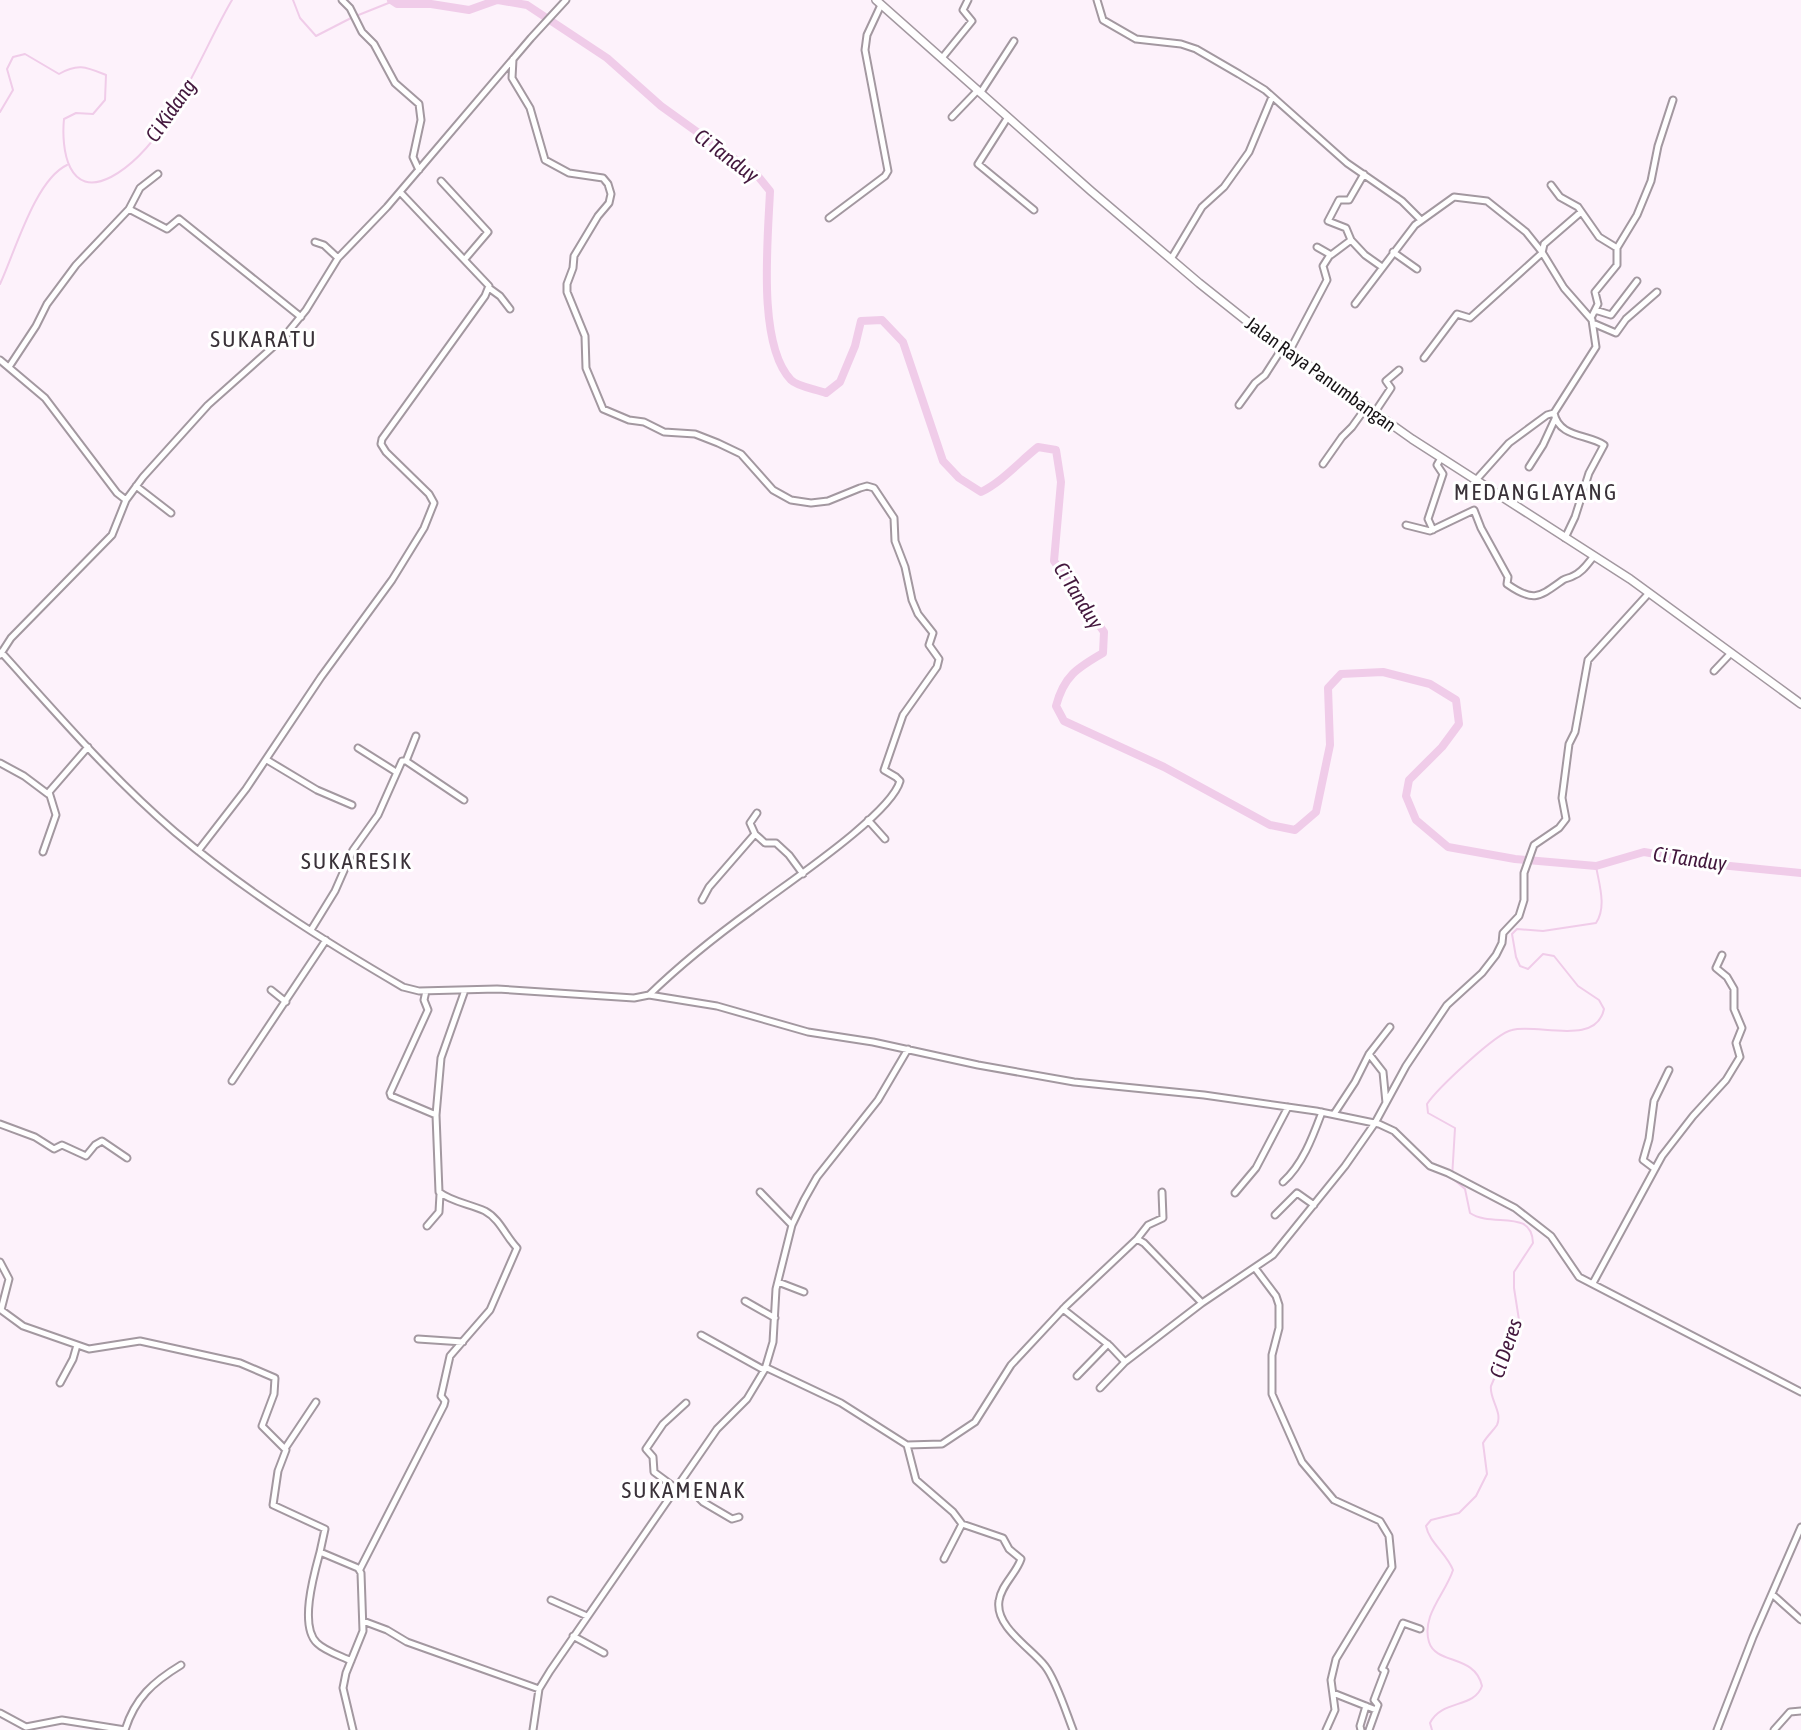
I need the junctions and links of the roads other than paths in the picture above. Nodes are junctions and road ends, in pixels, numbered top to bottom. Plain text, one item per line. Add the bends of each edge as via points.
1 (342, 0) edge
2 (968, 0) edge
3 (1097, 0) edge
4 (564, 2) edge
5 (878, 3) edge
6 (1014, 41) dead end
7 (942, 58) junction
8 (513, 59) junction
9 (979, 91) junction
10 (1272, 97) junction
11 (1673, 100) dead end
12 (951, 117) dead end
13 (1008, 117) junction
14 (419, 170) junction
15 (158, 174) dead end
16 (1364, 174) junction
17 (441, 181) dead end
18 (1551, 185) dead end
19 (400, 192) junction
20 (128, 209) junction
21 (1034, 210) dead end
22 (1581, 212) junction
23 (829, 218) dead end
24 (1421, 220) junction
25 (1351, 240) junction
26 (315, 242) dead end
27 (1317, 247) dead end
28 (1617, 248) junction
29 (1393, 252) junction
30 (1542, 253) junction
31 (1330, 255) junction
32 (338, 258) junction
33 (465, 259) junction
34 (1171, 259) junction
35 (1382, 267) junction
36 (1417, 269) dead end
37 (1637, 281) dead end
38 (489, 288) junction
39 (1657, 292) dead end
40 (1355, 304) dead end
41 (510, 309) dead end
42 (1595, 310) junction
43 (302, 317) junction
44 (1593, 321) junction
45 (1286, 349) junction
46 (1424, 358) dead end
47 (0, 360) edge
48 (9, 367) junction
49 (1399, 370) dead end
50 (1239, 405) dead end
51 (1367, 406) junction
52 (1375, 412) junction
53 (1554, 416) junction
54 (1441, 458) junction
55 (1323, 464) dead end
56 (1529, 467) dead end
57 (1476, 480) junction
58 (136, 486) junction
59 (126, 500) junction
60 (171, 513) dead end
61 (1406, 524) dead end
62 (1432, 531) junction
63 (1565, 538) junction
64 (1594, 556) junction
65 (1649, 593) junction
66 (1731, 653) junction
67 (1, 654) edge
68 (1714, 671) dead end
69 (1801, 704) edge
70 (416, 736) dead end
71 (88, 747) junction
72 (358, 748) dead end
73 (267, 760) junction
74 (406, 761) junction
75 (0, 763) edge
76 (396, 772) junction
77 (48, 794) junction
78 (464, 800) dead end
79 (352, 804) dead end
80 (758, 813) dead end
81 (868, 820) junction
82 (755, 834) junction
83 (885, 839) dead end
84 (198, 851) junction
85 (43, 852) dead end
86 (803, 874) junction
87 (702, 900) dead end
88 (311, 930) junction
89 (326, 940) junction
90 (1722, 955) dead end
91 (271, 990) dead end
92 (465, 990) junction
93 (426, 991) junction
94 (649, 995) junction
95 (286, 1002) junction
96 (1390, 1027) dead end
97 (908, 1049) junction
98 (1369, 1054) junction
99 (1669, 1070) dead end
100 (232, 1081) dead end
101 (1386, 1104) junction
102 (1288, 1107) junction
103 (1322, 1112) junction
104 (1334, 1114) junction
105 (436, 1115) junction
106 (1375, 1123) junction
107 (0, 1124) edge
108 (127, 1158) dead end
109 (1655, 1169) junction
110 (1283, 1182) dead end
111 (760, 1192) dead end
112 (1162, 1192) dead end
113 (1235, 1193) dead end
114 (440, 1194) junction
115 (1314, 1205) junction
116 (1275, 1214) dead end
117 (792, 1225) junction
118 (427, 1226) dead end
119 (1137, 1239) junction
120 (0, 1262) edge
121 (1255, 1268) junction
122 (778, 1282) junction
123 (1593, 1283) junction
124 (804, 1292) dead end
125 (745, 1301) dead end
126 (1202, 1303) junction
127 (1063, 1309) junction
128 (775, 1318) junction
129 (701, 1335) dead end
130 (418, 1339) dead end
131 (463, 1342) junction
132 (1108, 1344) junction
133 (77, 1345) junction
134 (1125, 1362) junction
135 (765, 1368) junction
136 (1077, 1376) dead end
137 (60, 1383) dead end
138 (1100, 1388) dead end
139 (1801, 1392) edge
140 (316, 1402) dead end
141 (686, 1403) dead end
142 (908, 1445) junction
143 (286, 1447) junction
144 (682, 1480) junction
145 (677, 1489) junction
146 (739, 1517) dead end
147 (962, 1524) junction
148 (1801, 1527) edge
149 (320, 1552) junction
150 (944, 1559) dead end
151 (360, 1569) junction
152 (1772, 1594) junction
153 (551, 1600) dead end
154 (587, 1616) junction
155 (1801, 1620) edge
156 (363, 1621) junction
157 (1420, 1629) dead end
158 (573, 1636) junction
159 (604, 1653) dead end
160 (351, 1661) junction
161 (181, 1665) dead end
162 (539, 1689) junction
163 (1333, 1693) junction
164 (1366, 1706) junction
165 (1376, 1710) junction
166 (1801, 1711) edge
167 (0, 1713) edge
168 (19, 1727) edge
169 (125, 1730) edge
170 (353, 1730) edge
171 (533, 1730) edge
172 (1073, 1730) edge
173 (1326, 1730) edge
174 (1361, 1730) edge
175 (1369, 1730) edge
176 (1717, 1730) edge
177 (1773, 1730) edge

1 - 14 street via 397,85 419,104 421,120 413,157
2 - 7 street via 962,9 972,21
3 - 10 street via 1103,20 1129,36 1196,49
4 - 8 street
5 - 7 main road, Jalan Raya Panumbangan
5 - 23 street via 865,50 888,171
6 - 9 street
7 - 9 main road, Jalan Raya Panumbangan
8 - 14 street
8 - 81 street via 512,78 530,108 545,160 569,173 603,178 611,194 574,256 566,286 585,336 586,368 603,409 664,432 695,434 741,454 785,498 828,501 867,486 877,491 891,511 912,600 932,629 929,645 939,662 903,715 884,770 899,778 899,786
9 - 12 street
9 - 13 main road, Jalan Raya Panumbangan
10 - 16 street
10 - 34 street via 1249,152 1224,187 1202,207
11 - 28 street via 1651,181
13 - 21 street via 978,164
13 - 34 main road, Jalan Raya Panumbangan
14 - 19 street
15 - 20 street via 135,194
16 - 24 street
16 - 25 street via 1348,201 1339,200 1328,219 1346,228
17 - 33 street via 488,232
18 - 22 street
19 - 32 street
19 - 33 street
20 - 43 street via 167,229 179,219
20 - 48 street via 59,287
22 - 28 street via 1599,237
22 - 30 street via 1544,244
24 - 29 street
24 - 30 street via 1454,197 1487,201 1517,223
25 - 31 street
25 - 35 street
26 - 32 street
27 - 31 street
28 - 42 street via 1618,265 1595,292
29 - 35 street
29 - 36 street
30 - 44 street via 1563,288
30 - 46 street via 1470,318 1457,314
31 - 45 street via 1323,266 1326,280
32 - 43 street
33 - 38 street
34 - 45 main road, Jalan Raya Panumbangan
35 - 40 street
37 - 42 street via 1611,315
38 - 41 street
38 - 73 street via 381,443 433,499 429,518 392,580
39 - 44 street via 1616,333
42 - 44 street
43 - 58 street via 208,405
44 - 53 street via 1595,350
45 - 50 street
45 - 51 main road, Jalan Raya Panumbangan
47 - 48 street
48 - 59 street via 45,398
49 - 52 street via 1386,381 1391,388
51 - 52 main road, Jalan Raya Panumbangan
51 - 55 street
52 - 54 main road, Jalan Raya Panumbangan
53 - 56 street
53 - 57 street via 1508,443
53 - 63 street via 1564,429 1604,446
54 - 57 main road, Jalan Raya Panumbangan
54 - 62 street via 1437,465 1443,474 1428,519
57 - 63 main road, Jalan Raya Panumbangan
58 - 59 street
58 - 60 street
59 - 67 street via 114,533 11,638
61 - 62 street
62 - 64 street via 1474,510 1508,577 1507,584 1528,596 1549,592 1576,575
63 - 64 main road, Jalan Raya Panumbangan
64 - 65 main road, Jalan Raya Panumbangan
65 - 66 main road, Jalan Raya Panumbangan
65 - 101 street via 1588,660 1569,744 1562,798 1566,819 1534,845 1516,921 1503,933 1489,965 1442,1013
66 - 68 street
66 - 69 main road, Jalan Raya Panumbangan
67 - 71 street
70 - 74 street
71 - 77 street
71 - 84 street
72 - 76 street
73 - 79 street via 317,790
73 - 84 street
74 - 76 street via 401,761
74 - 78 street
75 - 77 street
76 - 88 street via 378,815 353,850
77 - 85 street via 56,815
80 - 82 street via 750,823
81 - 83 street
81 - 86 street
82 - 86 street via 765,843 778,845
82 - 87 street
84 - 88 street
86 - 94 street via 708,944
88 - 89 street
89 - 93 street via 403,987
89 - 95 street
90 - 109 street via 1716,968 1734,989 1734,1009 1742,1028 1736,1043 1740,1057
91 - 95 street
92 - 93 street
92 - 94 street
92 - 105 street via 441,1058
93 - 105 street via 428,1010 390,1093
94 - 97 street via 717,1006 808,1032
95 - 100 street
96 - 98 street
97 - 102 street via 1074,1082
97 - 117 street via 878,1100 817,1177
98 - 101 street via 1382,1072
98 - 104 street
99 - 109 street via 1654,1101 1643,1160
101 - 106 street
102 - 103 street
102 - 113 street via 1256,1168
103 - 104 street
103 - 110 street via 1311,1143
104 - 106 street
105 - 114 street
106 - 115 street
106 - 123 street via 1394,1131 1430,1166 1506,1202 1535,1223 1559,1246 1577,1275
107 - 108 street via 54,1149 61,1145 86,1156 102,1141
109 - 123 street
111 - 117 street
112 - 119 street via 1163,1218 1148,1225
114 - 118 street via 439,1212
114 - 131 street via 486,1212 517,1248 491,1310
115 - 116 street via 1297,1193
115 - 121 street via 1278,1249
117 - 122 street
119 - 126 street
119 - 127 street
120 - 133 street via 9,1279 2,1311 23,1326
121 - 126 street
121 - 163 street via 1279,1305 1272,1394 1302,1462 1334,1500 1380,1521 1389,1536 1392,1567 1340,1649 1331,1680
122 - 124 street
122 - 128 street
123 - 139 street
125 - 128 street
126 - 134 street
127 - 132 street
127 - 142 street via 1011,1365 975,1422 942,1444
128 - 135 street
129 - 135 street
130 - 131 street
131 - 151 street via 450,1356 441,1397 444,1405
132 - 134 street
132 - 136 street
133 - 137 street
133 - 143 street via 92,1349 140,1341 240,1363 274,1376 274,1394 262,1426
134 - 138 street
135 - 142 street via 841,1404
135 - 144 street via 747,1399 723,1421
140 - 143 street
141 - 145 street via 663,1424 646,1449 653,1457 653,1472
142 - 147 street via 917,1482
143 - 149 street via 273,1506 325,1529
144 - 145 street
144 - 146 street via 712,1508 732,1519
145 - 154 street
147 - 150 street
147 - 172 street via 1001,1537 1021,1559 1002,1591 1000,1614 1046,1667
148 - 152 street
149 - 151 street
149 - 160 street via 309,1605 310,1631 318,1645
151 - 156 street
152 - 155 street
152 - 176 street
153 - 154 street
154 - 158 street
156 - 160 street
156 - 162 street via 407,1642
157 - 165 street via 1403,1622 1374,1695
158 - 159 street
158 - 162 street
160 - 170 street via 343,1688
161 - 169 street via 150,1686 132,1709
162 - 171 street
163 - 164 street
163 - 173 street via 1334,1716
164 - 165 street
164 - 174 street
165 - 175 street
166 - 177 street via 1790,1712
167 - 168 street
168 - 169 street via 62,1720

